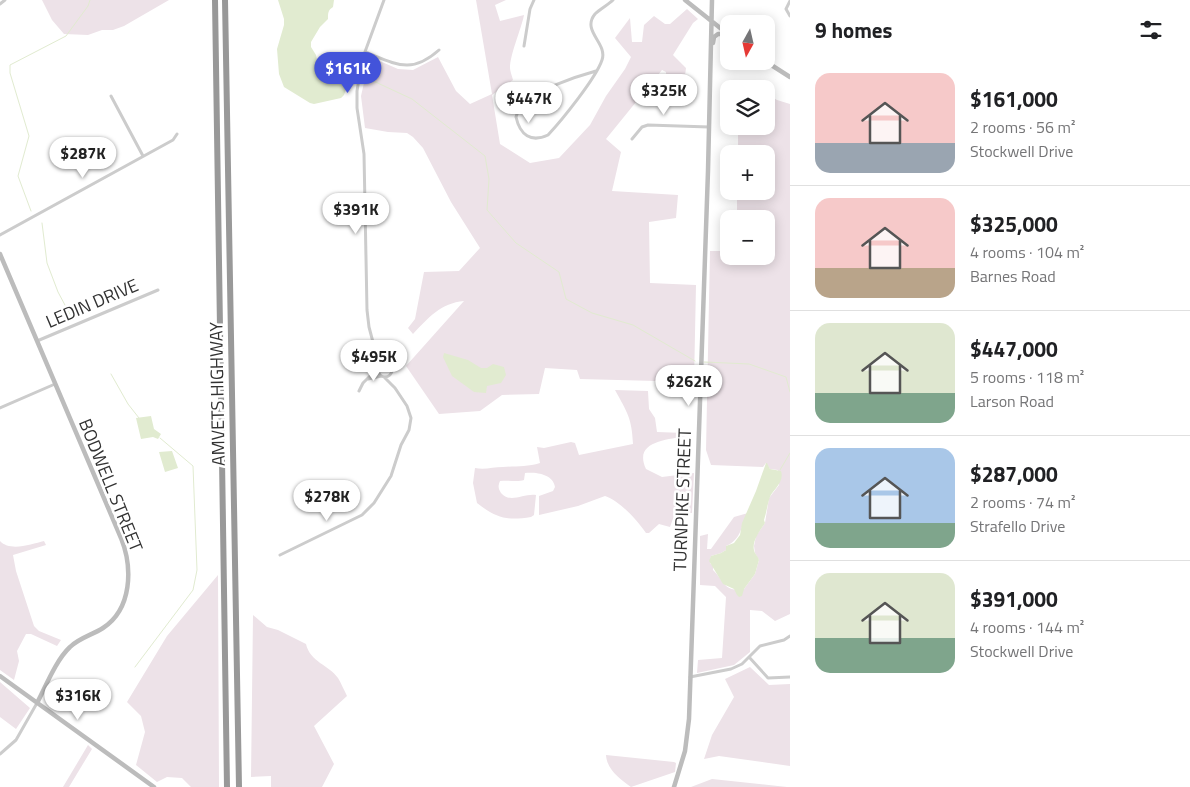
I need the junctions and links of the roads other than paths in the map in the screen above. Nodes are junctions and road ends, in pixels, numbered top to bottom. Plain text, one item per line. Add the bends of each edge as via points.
1 (6, 0) edge
2 (226, 0) edge
3 (384, 0) edge
4 (613, 0) edge
5 (685, 0) edge
6 (712, 0) edge
7 (215, 1) edge
8 (532, 1) edge
9 (790, 1) edge
10 (0, 4) edge
11 (790, 16) edge
12 (712, 21) junction
13 (720, 28) edge
14 (720, 33) edge
15 (524, 46) dead end
16 (439, 50) dead end
17 (365, 52) junction
18 (711, 61) junction
19 (775, 68) edge
20 (596, 71) junction
21 (790, 78) edge
22 (110, 96) dead end
23 (709, 127) junction
24 (177, 134) dead end
25 (632, 139) dead end
26 (143, 156) junction
27 (0, 235) edge
28 (0, 254) edge
29 (158, 290) dead end
30 (37, 341) junction
31 (374, 344) junction
32 (386, 363) junction
33 (378, 367) junction
34 (390, 374) junction
35 (382, 376) junction
36 (368, 379) junction
37 (55, 384) junction
38 (395, 388) junction
39 (359, 391) dead end
40 (0, 408) edge
41 (280, 555) dead end
42 (790, 636) edge
43 (749, 657) junction
44 (0, 676) edge
45 (690, 677) junction
46 (790, 677) edge
47 (37, 703) junction
48 (0, 754) edge
49 (154, 787) edge
50 (227, 787) edge
51 (239, 787) edge
52 (674, 787) edge

1 - 10 street
2 - 51 highway, AMVETS HIGHWAY
3 - 17 street
4 - 20 street via 592,20 592,32 604,52
5 - 12 street
6 - 12 street, TURNPIKE STREET
7 - 50 highway, AMVETS HIGHWAY
8 - 15 street
9 - 11 street via 786,9
12 - 13 street
12 - 18 street, TURNPIKE STREET
14 - 18 street, TURNPIKE STREET via 714,39
16 - 17 street via 418,64 408,66
17 - 31 street via 357,103 364,154 367,310
18 - 23 street, TURNPIKE STREET
19 - 21 street
20 - 20 street via 548,134 532,138 524,133 516,117 520,105 575,77
22 - 26 street
23 - 25 street via 646,125
23 - 45 street, TURNPIKE STREET
24 - 26 street via 173,140
26 - 27 street
28 - 30 street, BODWELL STREET
29 - 30 street, LEDIN DRIVE
30 - 37 street, BODWELL STREET
31 - 32 street
31 - 33 street
32 - 33 street
32 - 34 street via 391,367
33 - 35 street
33 - 36 street
34 - 35 street
34 - 38 street
35 - 36 street
35 - 38 street
36 - 39 street
37 - 40 street
37 - 47 street, BODWELL STREET via 123,543 127,558 127,586 116,616 68,648
38 - 41 street via 409,411 410,426 393,472 377,499 359,516
42 - 43 street via 760,646
43 - 45 street via 731,669
43 - 46 street via 768,678
44 - 47 street
45 - 52 street, TURNPIKE STREET via 686,746
47 - 48 street via 16,740
47 - 49 street

